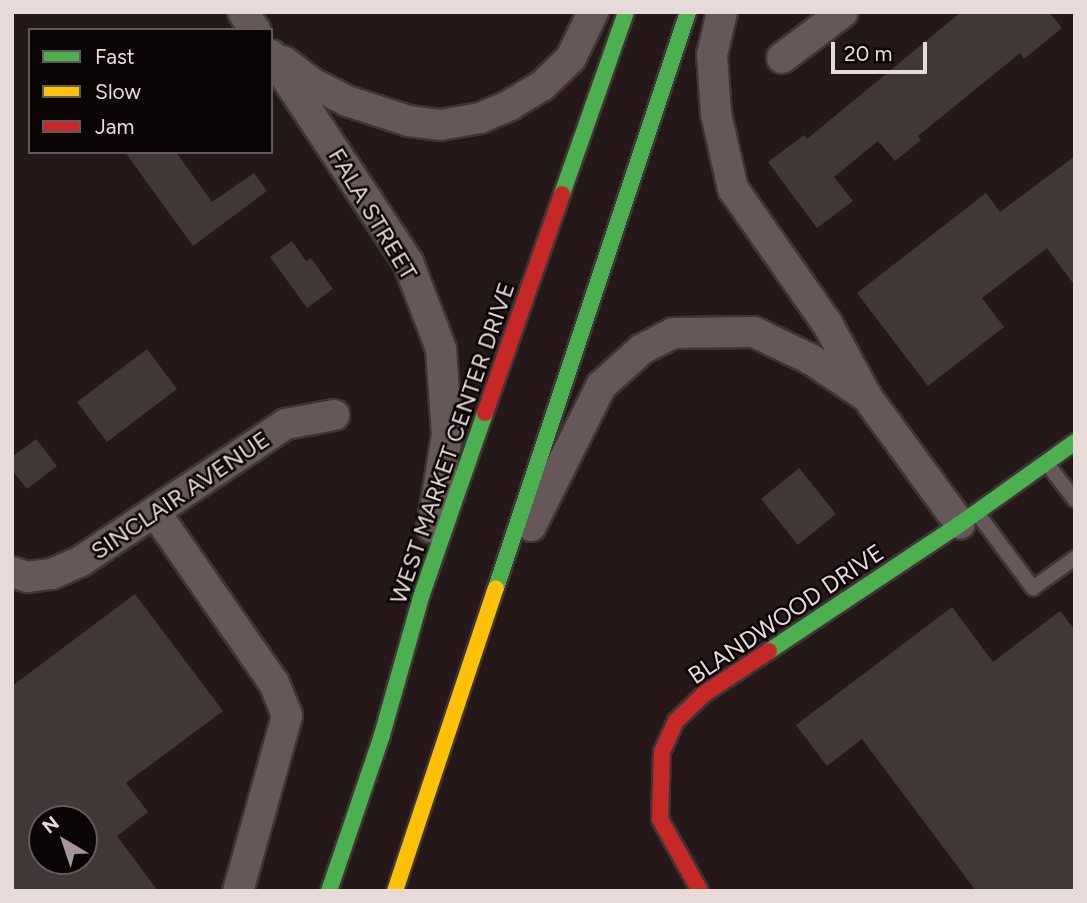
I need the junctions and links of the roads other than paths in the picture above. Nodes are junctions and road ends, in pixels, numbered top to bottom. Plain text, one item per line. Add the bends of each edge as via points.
1 (243, 12) edge
2 (593, 12) edge
3 (626, 12) edge
4 (688, 12) edge
5 (722, 12) edge
6 (843, 12) edge
7 (254, 28) edge
8 (273, 55) edge
9 (273, 57) edge
10 (782, 58) dead end
11 (867, 397) junction
12 (334, 415) dead end
13 (1075, 442) edge
14 (1046, 462) junction
15 (1075, 500) edge
16 (155, 512) junction
17 (968, 518) junction
18 (1075, 558) edge
19 (20, 574) edge
20 (422, 594) junction
21 (488, 611) junction
22 (238, 891) edge
23 (329, 891) edge
24 (395, 891) edge
25 (701, 891) edge

1 - 7 street
2 - 8 street, FALA STREET via 571,58 542,86 480,118 440,125 409,121 346,101
3 - 20 main road, WEST MARKET CENTER DRIVE
4 - 21 main road
5 - 11 street via 712,55 716,114 733,190 827,323
6 - 10 street
9 - 20 street, FALA STREET via 408,262 441,349 447,435
11 - 17 street
11 - 21 street via 812,360 754,332 673,333 642,349 601,386
12 - 16 street, SINCLAIR AVENUE via 286,424
13 - 14 main road, BLANDWOOD DRIVE
14 - 15 lane
14 - 17 main road, BLANDWOOD DRIVE
16 - 19 street, SINCLAIR AVENUE via 81,561 52,574
16 - 22 street via 274,683 286,716
17 - 18 lane via 1033,588
17 - 25 main road, BLANDWOOD DRIVE via 704,694 676,721 662,752 660,818
20 - 23 main road, WEST MARKET CENTER DRIVE via 382,735
21 - 24 main road

